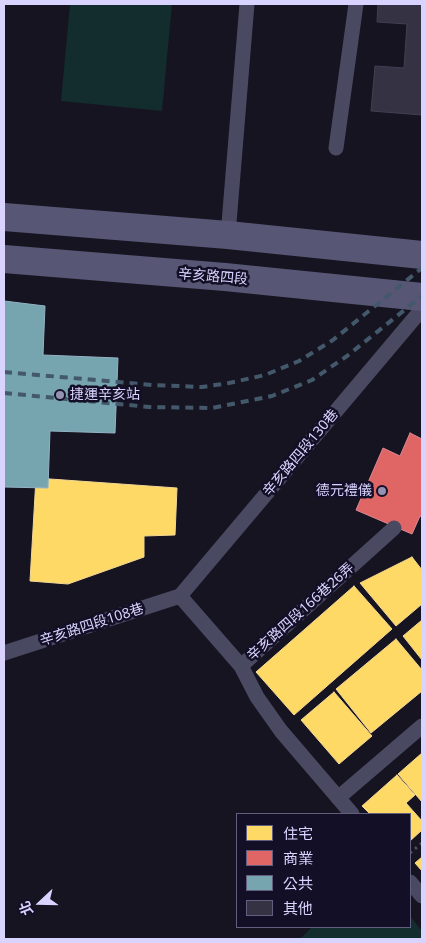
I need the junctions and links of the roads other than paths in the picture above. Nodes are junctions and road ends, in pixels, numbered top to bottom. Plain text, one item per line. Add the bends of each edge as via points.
1 (247, 4) edge
2 (356, 4) edge
3 (336, 148) dead end
4 (4, 217) edge
5 (228, 235) junction
6 (422, 255) edge
7 (4, 259) edge
8 (422, 297) edge
9 (422, 309) edge
10 (394, 528) dead end
11 (180, 596) junction
12 (4, 653) edge
13 (241, 666) junction
14 (422, 726) edge
15 (338, 798) junction
16 (351, 813) edge
17 (411, 883) edge
18 (422, 896) edge

1 - 5 lane
2 - 3 lane
4 - 5 main road
5 - 6 main road
7 - 8 main road, 辛亥路四段
9 - 11 lane, 辛亥路四段130巷
10 - 13 lane, 辛亥路四段166巷26弄
11 - 12 lane, 辛亥路四段108巷
11 - 13 lane
13 - 15 lane, 辛亥路四段166巷26弄 via 257,698 281,731
14 - 15 lane
15 - 16 lane, 辛亥路四段166巷26弄
17 - 18 lane

